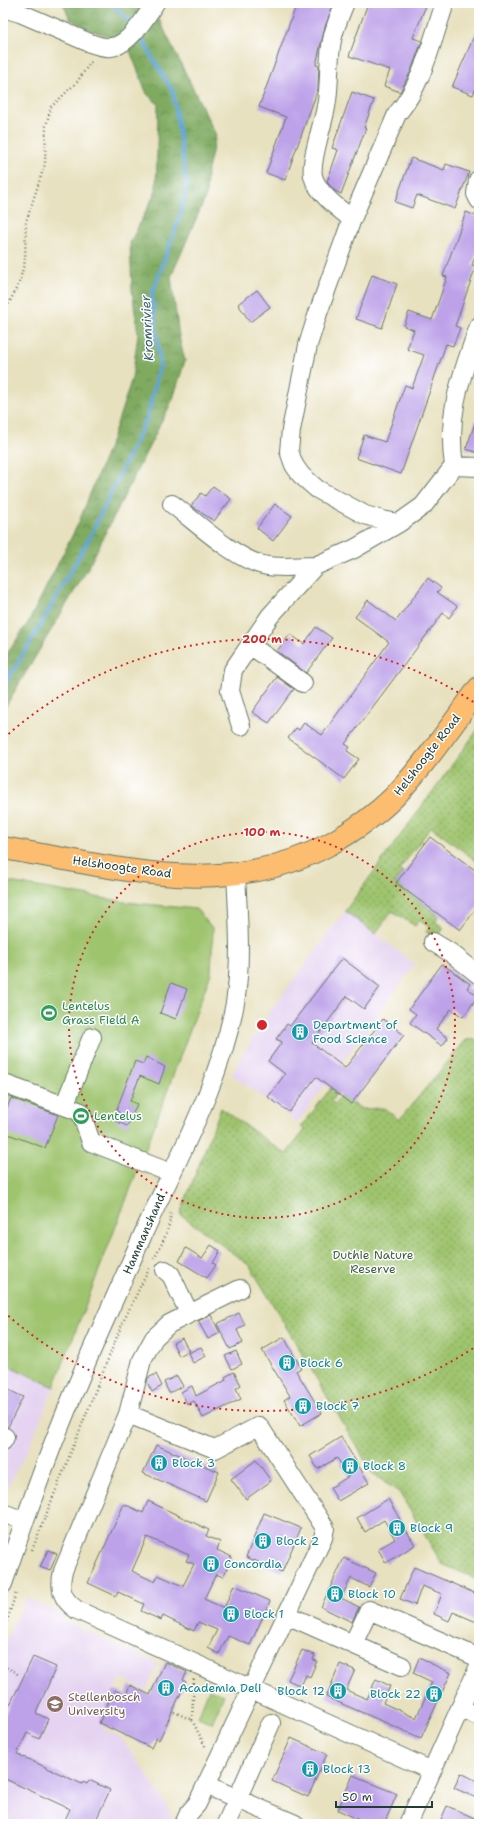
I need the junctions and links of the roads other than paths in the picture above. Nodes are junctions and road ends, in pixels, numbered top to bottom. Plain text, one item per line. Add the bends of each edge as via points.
1 (155, 3) edge
2 (345, 3) edge
3 (445, 3) edge
4 (3, 8) edge
5 (478, 180) dead end
6 (479, 200) edge
7 (352, 219) junction
8 (479, 326) edge
9 (454, 466) junction
10 (479, 467) edge
11 (172, 504) dead end
12 (398, 523) junction
13 (315, 566) junction
14 (250, 645) junction
15 (303, 683) dead end
16 (479, 688) edge
17 (241, 726) dead end
18 (3, 848) edge
19 (236, 874) junction
20 (433, 942) dead end
21 (479, 974) edge
22 (92, 1037) dead end
23 (7, 1085) dead end
24 (64, 1106) junction
25 (171, 1173) junction
26 (165, 1270) dead end
27 (240, 1288) dead end
28 (189, 1313) junction
29 (128, 1414) junction
30 (3, 1513) edge
31 (3, 1522) edge
32 (23, 1526) junction
33 (10, 1587) edge
34 (287, 1615) junction
35 (353, 1644) junction
36 (479, 1658) edge
37 (402, 1666) dead end
38 (479, 1666) edge
39 (252, 1690) junction
40 (460, 1708) junction
41 (479, 1716) edge
42 (271, 1723) dead end
43 (432, 1771) junction
44 (206, 1785) junction
45 (237, 1798) junction
46 (186, 1823) edge
47 (226, 1824) edge
48 (295, 1824) edge
49 (408, 1824) edge

1 - 4 street via 136,29 121,43 112,47 100,46
2 - 7 street via 332,38 330,84 313,163 313,177 334,205
3 - 7 street via 418,80 408,101 397,114
5 - 6 street via 476,194
7 - 12 street via 308,345 289,451 301,475 317,488 365,514
8 - 9 street via 452,412 450,442
9 - 10 street
9 - 12 street via 422,506
11 - 13 street via 224,544 262,565
12 - 13 street via 354,549
13 - 14 street via 288,594
14 - 15 street
14 - 17 street via 233,670 230,686
16 - 19 main road, Helshoogte Road via 412,777 373,816 348,834 294,861 272,868
18 - 19 main road, Helshoogte Road via 152,874
19 - 25 street, Hammanshand via 240,956 235,1002 224,1050 203,1106
20 - 21 street
22 - 24 street
23 - 24 street
24 - 25 street via 81,1112 91,1142
25 - 32 street, Hammanshand via 79,1378
26 - 28 street via 171,1275
27 - 28 street
28 - 29 street via 169,1324 154,1338 146,1351
29 - 34 street via 215,1450 259,1426 325,1528 323,1538
29 - 39 street via 63,1571 60,1585 63,1597 77,1610
30 - 32 street
31 - 32 street
32 - 33 street, Hammanshand
34 - 35 street
34 - 39 street
35 - 36 street via 369,1610
35 - 37 street
38 - 40 street
39 - 43 street
39 - 44 street
40 - 41 street
40 - 43 street
42 - 45 street
43 - 49 street
44 - 45 street
44 - 46 street
45 - 47 street
45 - 48 street

